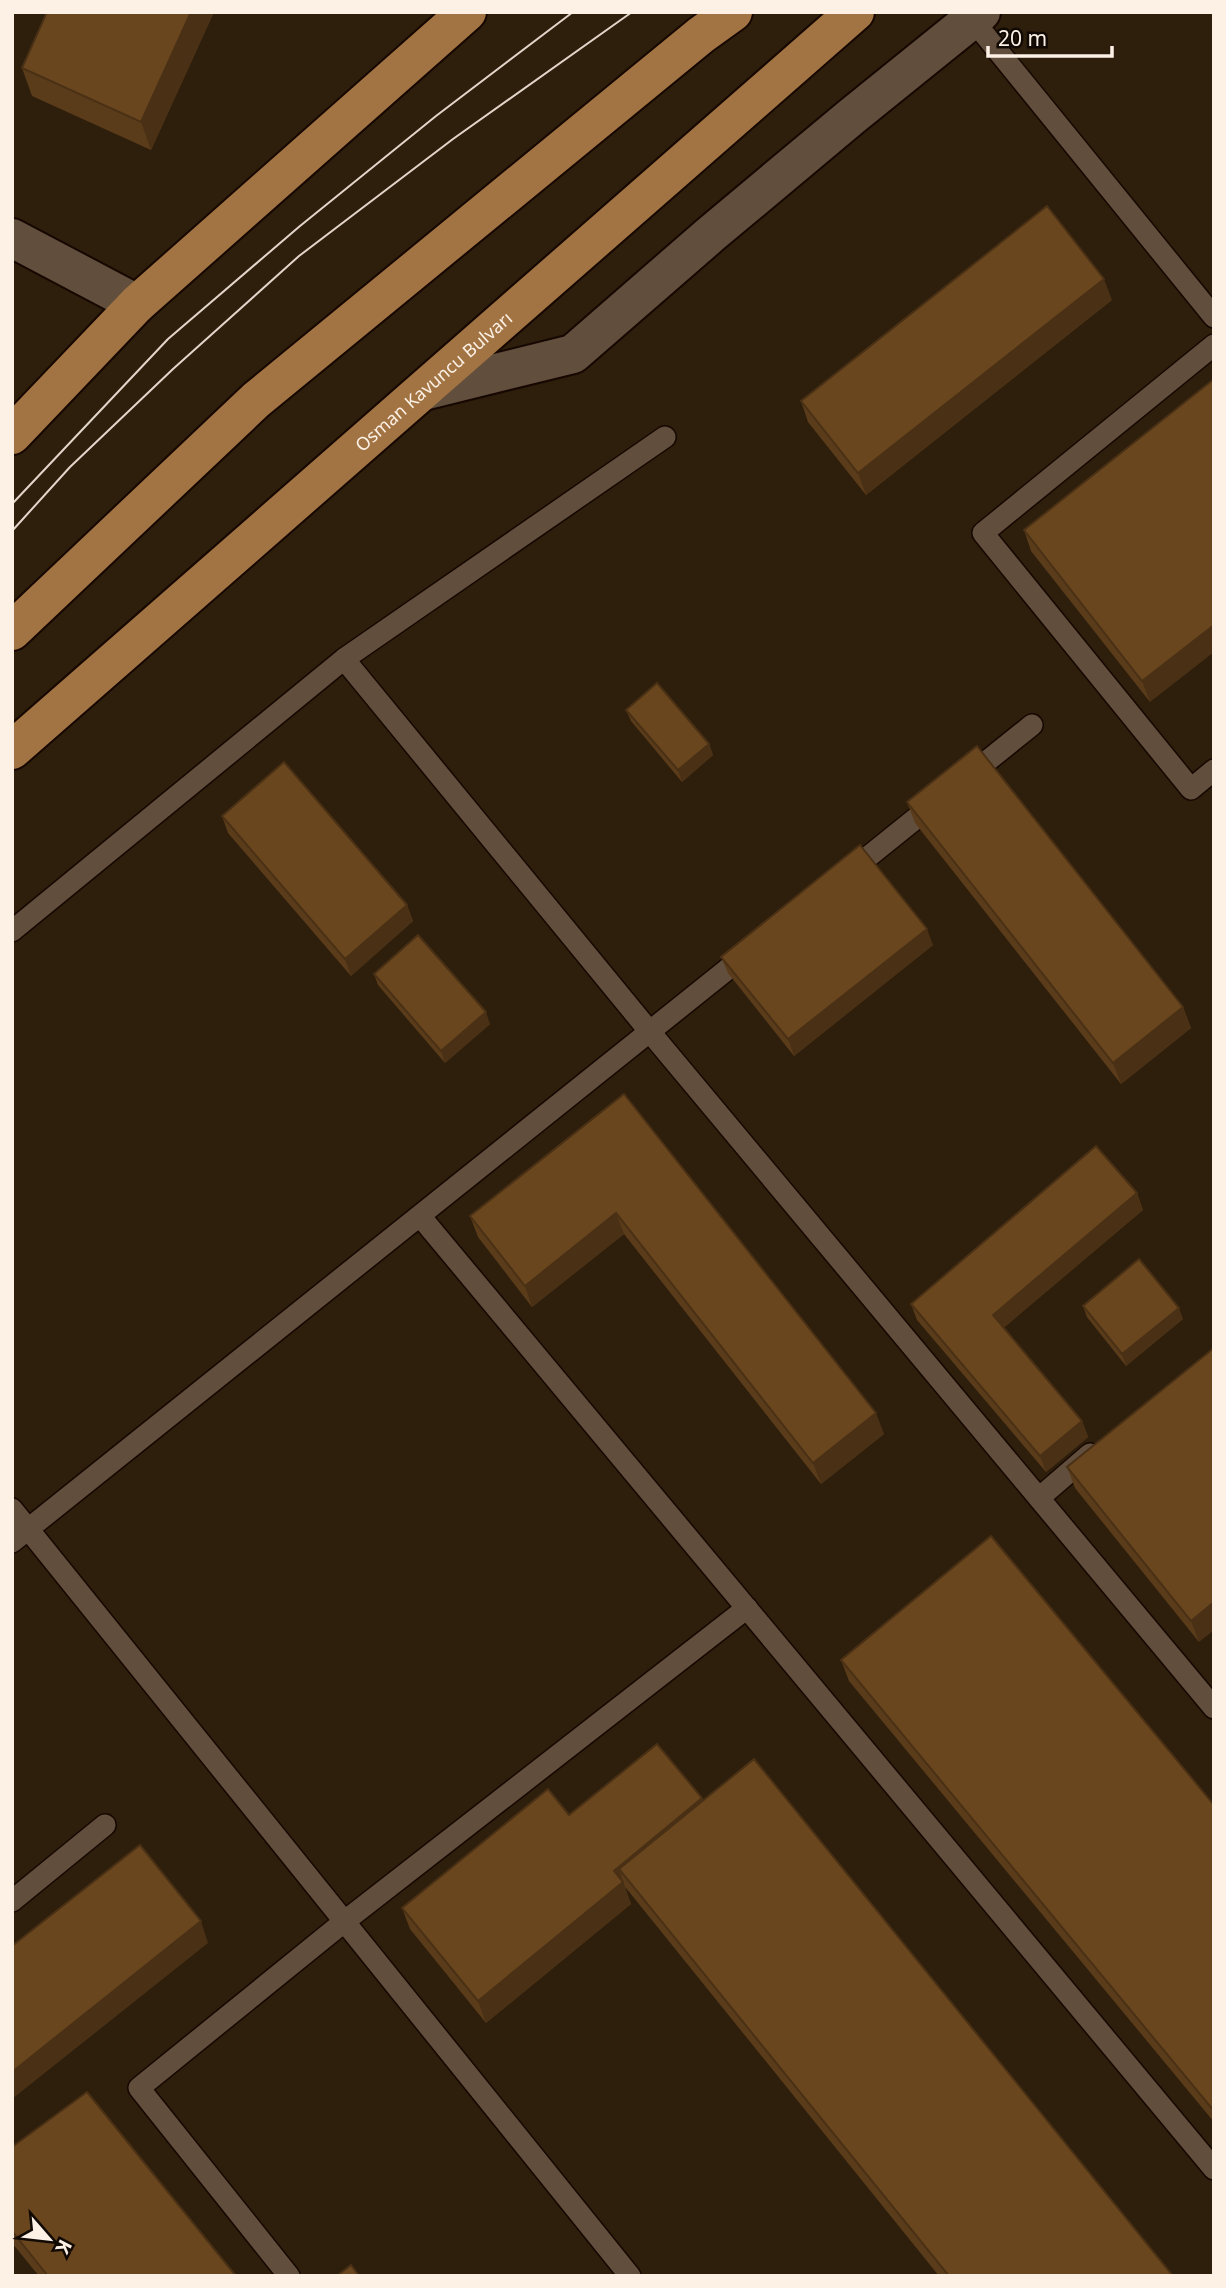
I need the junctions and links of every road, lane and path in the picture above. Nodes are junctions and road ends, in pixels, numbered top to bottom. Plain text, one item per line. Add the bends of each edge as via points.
1 (467, 12) edge
2 (733, 12) edge
3 (855, 12) edge
4 (977, 16) edge
5 (12, 238) edge
6 (137, 304) junction
7 (1214, 317) edge
8 (1214, 345) edge
9 (423, 391) junction
10 (12, 436) edge
11 (665, 437) dead end
12 (12, 631) edge
13 (344, 659) junction
14 (1032, 725) dead end
15 (12, 750) edge
16 (1214, 770) edge
17 (830, 887) edge
18 (12, 931) edge
19 (767, 938) edge
20 (650, 1032) junction
21 (420, 1216) junction
22 (1111, 1437) edge
23 (1039, 1499) junction
24 (12, 1509) edge
25 (20, 1536) edge
26 (747, 1608) junction
27 (1207, 1685) edge
28 (1214, 1708) edge
29 (105, 1825) dead end
30 (12, 1901) edge
31 (345, 1921) junction
32 (1214, 2169) edge
33 (289, 2276) edge
34 (630, 2276) edge

1 - 6 highway
2 - 12 highway via 256,400
3 - 9 highway, Osman Kavuncu Bulvarı
4 - 7 lane
4 - 9 street via 740,209 573,354
5 - 6 street
6 - 10 highway
8 - 16 lane via 984,533 1191,789
9 - 15 highway, Osman Kavuncu Bulvarı
11 - 13 lane
13 - 18 lane
13 - 20 lane
14 - 17 lane
19 - 20 lane
20 - 21 lane
20 - 23 lane
21 - 25 lane
21 - 26 lane
22 - 23 lane
23 - 27 lane
24 - 25 lane
25 - 31 lane
26 - 31 lane
26 - 32 lane
27 - 28 lane
29 - 30 lane
31 - 33 lane via 139,2088
31 - 34 lane

